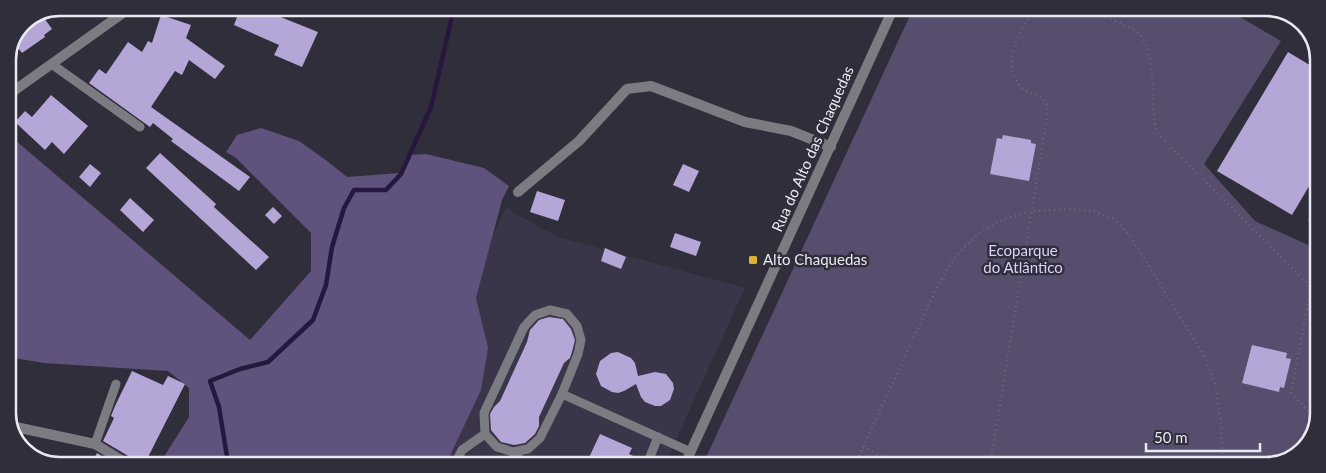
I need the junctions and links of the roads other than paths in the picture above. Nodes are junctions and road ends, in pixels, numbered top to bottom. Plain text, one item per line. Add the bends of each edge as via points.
1 (119, 16) edge
2 (890, 16) edge
3 (53, 65) junction
4 (16, 90) edge
5 (140, 127) dead end
6 (831, 147) junction
7 (518, 192) dead end
8 (116, 384) dead end
9 (562, 394) junction
10 (19, 428) edge
11 (485, 434) junction
12 (658, 437) junction
13 (95, 444) junction
14 (513, 452) junction
15 (691, 452) junction
16 (116, 457) edge
17 (458, 457) edge
18 (518, 457) edge
19 (649, 457) edge
20 (688, 457) edge

1 - 3 street
2 - 6 street, Rua do Alto das Chaquedas
3 - 4 street
3 - 5 lane
6 - 7 street via 791,131 745,122 651,86 627,89 579,141
6 - 15 street, Rua do Alto das Chaquedas
8 - 13 lane
9 - 11 lane via 581,340 577,326 566,314 550,310 535,315 524,327 484,413
9 - 12 lane
9 - 14 lane via 540,438 528,449
10 - 13 street
11 - 14 lane via 497,447
11 - 17 lane via 462,450
12 - 15 lane
12 - 19 lane
13 - 16 street
14 - 18 lane
15 - 20 street, Rua do Alto das Chaquedas

